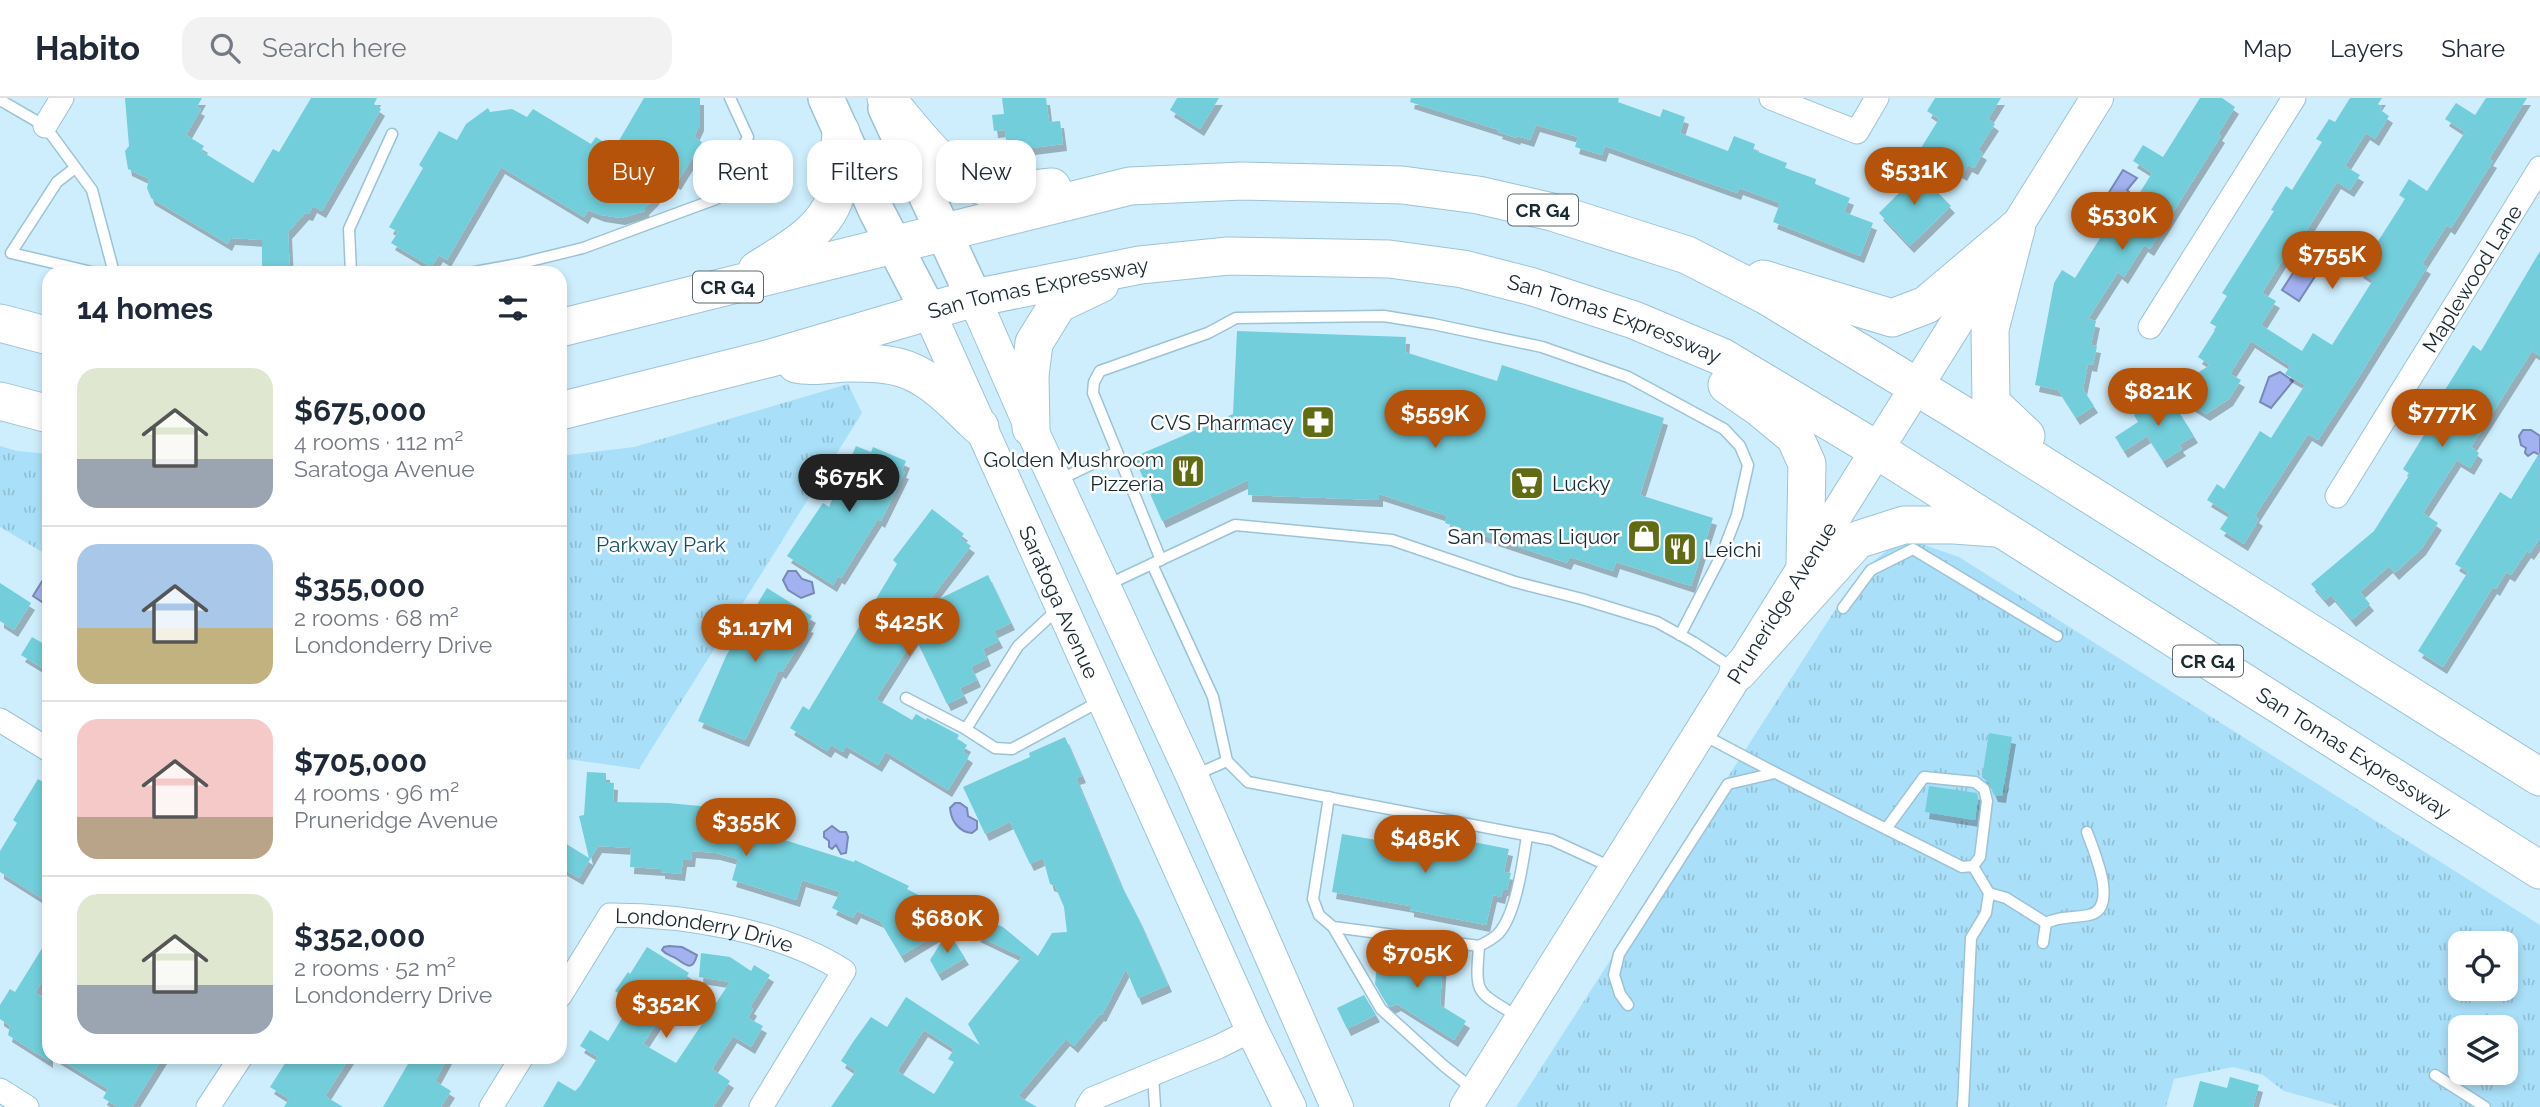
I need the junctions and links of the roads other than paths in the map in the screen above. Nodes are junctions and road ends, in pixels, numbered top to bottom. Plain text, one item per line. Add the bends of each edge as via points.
1 (62, 98) edge
2 (730, 98) edge
3 (826, 98) edge
4 (884, 98) edge
5 (1772, 98) edge
6 (1877, 98) edge
7 (2097, 98) edge
8 (2294, 98) edge
9 (0, 100) edge
10 (45, 127) junction
11 (841, 132) junction
12 (392, 134) dead end
13 (75, 168) junction
14 (2540, 168) edge
15 (1130, 186) junction
16 (2016, 229) junction
17 (944, 231) junction
18 (896, 245) junction
19 (1686, 256) junction
20 (1140, 265) junction
21 (66, 266) edge
22 (112, 266) edge
23 (352, 266) edge
24 (508, 266) edge
25 (699, 294) junction
26 (974, 298) junction
27 (929, 312) junction
28 (1634, 320) junction
29 (0, 323) edge
30 (567, 326) edge
31 (2150, 327) dead end
32 (42, 334) edge
33 (771, 358) junction
34 (1916, 387) junction
35 (0, 401) edge
36 (567, 409) edge
37 (42, 412) edge
38 (980, 427) junction
39 (1031, 428) junction
40 (1877, 450) junction
41 (1117, 452) junction
42 (1055, 482) junction
43 (2088, 494) junction
44 (2337, 496) dead end
45 (1998, 529) junction
46 (1156, 562) junction
47 (1805, 564) junction
48 (1104, 587) junction
49 (1061, 606) junction
50 (1843, 608) dead end
51 (1680, 635) junction
52 (2057, 636) dead end
53 (1738, 672) junction
54 (906, 698) dead end
55 (1103, 699) junction
56 (0, 720) edge
57 (966, 729) junction
58 (1700, 733) junction
59 (42, 746) edge
60 (1227, 761) junction
61 (1775, 773) junction
62 (1192, 776) junction
63 (2540, 777) edge
64 (1329, 797) junction
65 (1886, 829) junction
66 (2087, 832) dead end
67 (1527, 835) junction
68 (1973, 866) junction
69 (1614, 868) junction
70 (2540, 870) edge
71 (1989, 893) junction
72 (2046, 923) junction
73 (1333, 926) junction
74 (2043, 943) dead end
75 (1479, 946) junction
76 (567, 985) edge
77 (1628, 1005) dead end
78 (1521, 1019) junction
79 (1252, 1030) junction
80 (236, 1064) edge
81 (518, 1064) edge
82 (1153, 1075) junction
83 (2435, 1075) dead end
84 (0, 1090) edge
85 (1471, 1099) edge
86 (27, 1107) edge
87 (208, 1107) edge
88 (491, 1107) edge
89 (761, 1107) edge
90 (1087, 1107) edge
91 (1154, 1107) edge
92 (1290, 1107) edge
93 (1337, 1107) edge
94 (1963, 1107) edge
95 (2485, 1107) edge

1 - 10 street
2 - 24 lane via 748,137 716,199 583,248
3 - 11 main road, Saratoga Avenue
4 - 15 highway via 944,164 985,188
4 - 17 main road
5 - 6 street via 1857,132
7 - 16 main road, Pruneridge Avenue
8 - 31 street
9 - 10 lane
10 - 13 lane
11 - 18 main road, Saratoga Avenue
11 - 25 highway via 835,197 817,226 750,275
12 - 23 lane via 349,229
13 - 21 lane via 57,182 11,253
13 - 22 lane via 92,190
14 - 44 street, Maplewood Lane
15 - 17 highway, CR G4
15 - 19 highway, CR G4 via 1242,181 1415,187 1552,212
16 - 19 highway via 1926,305 1892,318
16 - 34 main road, Pruneridge Avenue
16 - 43 highway via 1990,329 1991,402
17 - 18 highway, CR G4
17 - 26 main road
18 - 25 highway, CR G4
18 - 27 main road, Saratoga Avenue
19 - 34 highway, CR G4 via 1767,296
20 - 26 highway, San Tomas Expressway / CR G4
20 - 28 highway, San Tomas Expressway / CR G4 via 1228,256 1389,259 1463,269
20 - 39 highway via 1058,304 1034,343
25 - 30 highway, CR G4
26 - 27 highway, San Tomas Expressway / CR G4
26 - 39 main road
27 - 33 highway, San Tomas Expressway / CR G4
27 - 38 main road, Saratoga Avenue
28 - 40 highway, San Tomas Expressway / CR G4 via 1722,357
28 - 47 highway via 1760,408 1795,438 1807,464
29 - 32 highway
33 - 36 highway, San Tomas Expressway / CR G4
33 - 38 highway via 804,366 900,367 929,381
34 - 40 main road, Pruneridge Avenue
34 - 43 highway, CR G4
35 - 37 highway
38 - 49 main road, Saratoga Avenue
39 - 42 main road
40 - 45 highway, San Tomas Expressway / CR G4
40 - 47 main road, Pruneridge Avenue
41 - 42 lane
41 - 46 lane
41 - 51 lane via 1093,393 1100,371 1208,333 1236,318 1384,316 1542,346 1628,377 1724,429 1740,446 1748,465 1737,515 1722,555
42 - 48 main road
43 - 63 highway, CR G4
45 - 53 highway via 1904,525 1857,540
45 - 70 highway, San Tomas Expressway / CR G4
46 - 48 lane
46 - 51 lane via 1235,525 1392,540 1515,582 1657,622
46 - 60 lane via 1213,696
47 - 53 main road, Pruneridge Avenue
48 - 62 main road
49 - 55 main road, Saratoga Avenue
49 - 57 lane via 1018,646
50 - 52 lane via 1871,570 1913,549
51 - 53 lane
53 - 58 main road, Pruneridge Avenue
54 - 57 lane
55 - 57 lane via 1012,748 995,748
55 - 79 main road, Saratoga Avenue
56 - 59 street
58 - 61 lane
58 - 69 main road, Pruneridge Avenue
60 - 62 lane
60 - 64 lane via 1248,782
61 - 65 lane
61 - 77 lane via 1728,784 1646,910 1619,954 1614,975
62 - 93 main road
64 - 67 lane
64 - 73 lane via 1313,899 1319,915
65 - 68 lane via 1962,867
65 - 68 lane via 1924,777 1975,782 1984,789 1987,801 1980,857
66 - 72 lane via 2103,879 2100,908 2093,914
67 - 69 lane via 1552,840
67 - 75 lane via 1511,909 1498,934
68 - 71 lane
69 - 78 main road, Pruneridge Avenue
71 - 72 lane
71 - 94 lane via 1986,914 1970,938
72 - 74 lane
73 - 75 lane
73 - 85 lane via 1381,1009 1444,1066
75 - 78 lane via 1476,982 1481,993
76 - 89 street, Londonderry Drive via 610,915 736,928 819,955 844,971
78 - 85 main road, Pruneridge Avenue
79 - 82 street
79 - 92 main road, Saratoga Avenue
80 - 87 street
81 - 88 street
82 - 90 street via 1092,1099
82 - 91 lane
83 - 95 lane
84 - 86 street

